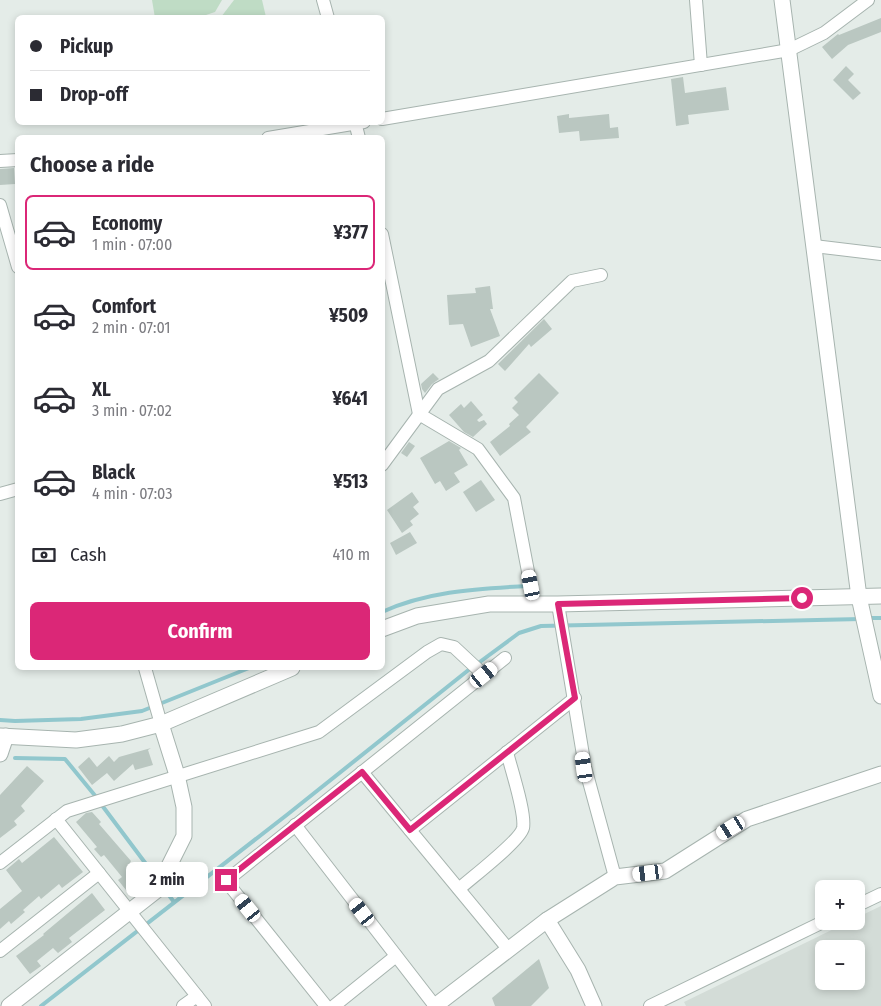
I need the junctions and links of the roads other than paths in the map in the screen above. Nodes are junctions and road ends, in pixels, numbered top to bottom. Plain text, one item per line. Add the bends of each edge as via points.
1 (324, 0) edge
2 (696, 0) edge
3 (782, 0) edge
4 (868, 0) edge
5 (327, 15) edge
6 (788, 50) junction
7 (701, 65) junction
8 (385, 118) edge
9 (346, 125) edge
10 (286, 135) edge
11 (15, 160) edge
12 (0, 161) edge
13 (0, 205) edge
14 (814, 246) junction
15 (385, 249) edge
16 (881, 254) edge
17 (15, 257) edge
18 (602, 275) dead end
19 (419, 414) junction
20 (385, 461) edge
21 (15, 490) edge
22 (0, 494) edge
23 (881, 596) edge
24 (859, 597) junction
25 (534, 603) junction
26 (558, 604) junction
27 (385, 629) edge
28 (505, 658) dead end
29 (146, 670) edge
30 (287, 670) edge
31 (484, 675) junction
32 (881, 696) edge
33 (575, 698) junction
34 (161, 724) junction
35 (3, 736) edge
36 (508, 752) junction
37 (0, 754) edge
38 (362, 772) junction
39 (881, 774) edge
40 (177, 775) junction
41 (56, 819) junction
42 (295, 825) junction
43 (410, 830) junction
44 (0, 862) edge
45 (99, 873) junction
46 (615, 877) junction
47 (459, 889) junction
48 (881, 894) edge
49 (865, 902) edge
50 (130, 912) junction
51 (548, 920) junction
52 (815, 926) edge
53 (509, 950) junction
54 (0, 951) edge
55 (396, 956) junction
56 (197, 996) junction
57 (9, 1006) edge
58 (183, 1006) edge
59 (205, 1006) edge
60 (326, 1006) edge
61 (334, 1006) edge
62 (435, 1006) edge
63 (594, 1006) edge
64 (650, 1006) edge

1 - 5 street
2 - 7 street
3 - 6 street
4 - 6 street via 824,33
6 - 7 street
6 - 14 street
7 - 8 street
9 - 10 street
11 - 12 street
13 - 17 street
14 - 16 street
14 - 24 street
15 - 19 street
18 - 19 street via 572,281 489,361 438,389
19 - 20 street
19 - 25 street via 478,449 514,498
21 - 22 street
23 - 24 street
24 - 26 street
24 - 32 street
25 - 26 street
25 - 27 street via 489,604 417,616
26 - 33 street
28 - 31 street
29 - 34 street
30 - 34 street
31 - 38 street
31 - 40 street via 454,647 442,644 319,732
33 - 36 street
33 - 46 street via 584,767
34 - 35 street via 122,734 76,740
34 - 40 street
35 - 37 street
36 - 43 street
36 - 47 street via 523,830
38 - 42 street
38 - 43 street
39 - 46 street via 747,819 665,871
40 - 41 street via 67,811
40 - 50 street via 184,806 184,836 157,890
41 - 44 street
41 - 45 street
42 - 55 street
42 - 60 street via 226,880
43 - 47 street
45 - 50 street
45 - 54 street
46 - 51 street
47 - 53 street
48 - 49 street
50 - 56 street
50 - 57 street
51 - 53 street
51 - 63 street via 578,970
52 - 64 street
53 - 62 street
55 - 61 street
55 - 62 street
56 - 58 street
56 - 59 street

